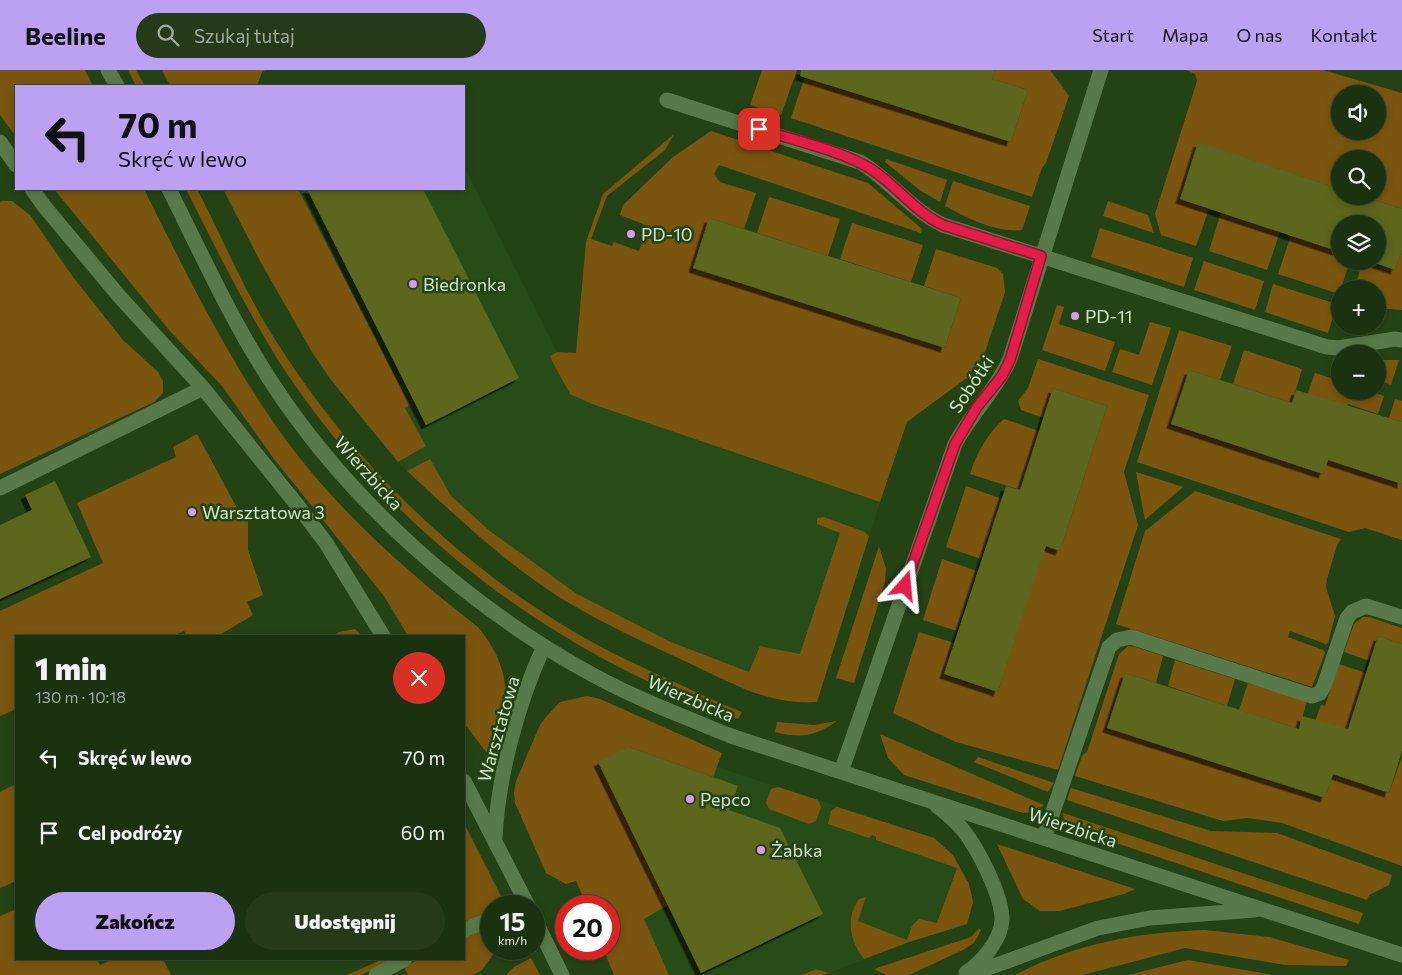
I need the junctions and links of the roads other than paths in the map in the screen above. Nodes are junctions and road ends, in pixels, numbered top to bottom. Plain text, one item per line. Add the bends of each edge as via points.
1 (108, 70) edge
2 (1101, 70) edge
3 (116, 85) edge
4 (667, 100) dead end
5 (0, 142) edge
6 (15, 164) edge
7 (33, 190) edge
8 (170, 190) edge
9 (1041, 256) junction
10 (1402, 340) edge
11 (203, 388) junction
12 (0, 488) edge
13 (1402, 617) edge
14 (382, 635) edge
15 (544, 646) junction
16 (841, 772) junction
17 (465, 783) edge
18 (928, 799) junction
19 (495, 838) junction
20 (1044, 838) junction
21 (523, 895) edge
22 (1264, 910) junction
23 (480, 924) edge
24 (465, 930) edge
25 (545, 940) edge
26 (1402, 955) edge
27 (403, 960) edge
28 (376, 975) edge
29 (562, 975) edge
30 (963, 975) edge
31 (969, 975) edge

1 - 3 street
2 - 9 street, Sobótki
4 - 9 street via 860,162 936,222
5 - 6 street
7 - 11 street via 119,296
8 - 15 street, Wierzbicka via 251,348 274,386 331,460 436,567
9 - 10 street via 1327,346 1338,348 1395,338
9 - 16 street, Sobótki via 1010,360 955,444
11 - 12 street
11 - 14 street via 326,543
13 - 20 street via 1366,606 1352,612 1347,618 1324,686 1312,696 1131,637 1117,640 1109,647
15 - 16 street, Wierzbicka via 593,675 696,722
15 - 19 street, Warsztatowa via 535,665 503,770
16 - 18 street, Wierzbicka
17 - 19 street
18 - 20 street, Wierzbicka
18 - 30 street via 962,828 974,846 1000,905 1002,922 997,938 984,956
19 - 21 street, Warsztatowa
20 - 22 street, Wierzbicka
22 - 26 street, Wierzbicka
22 - 31 street via 1150,918 1098,928
23 - 24 street
25 - 29 street
27 - 28 street

